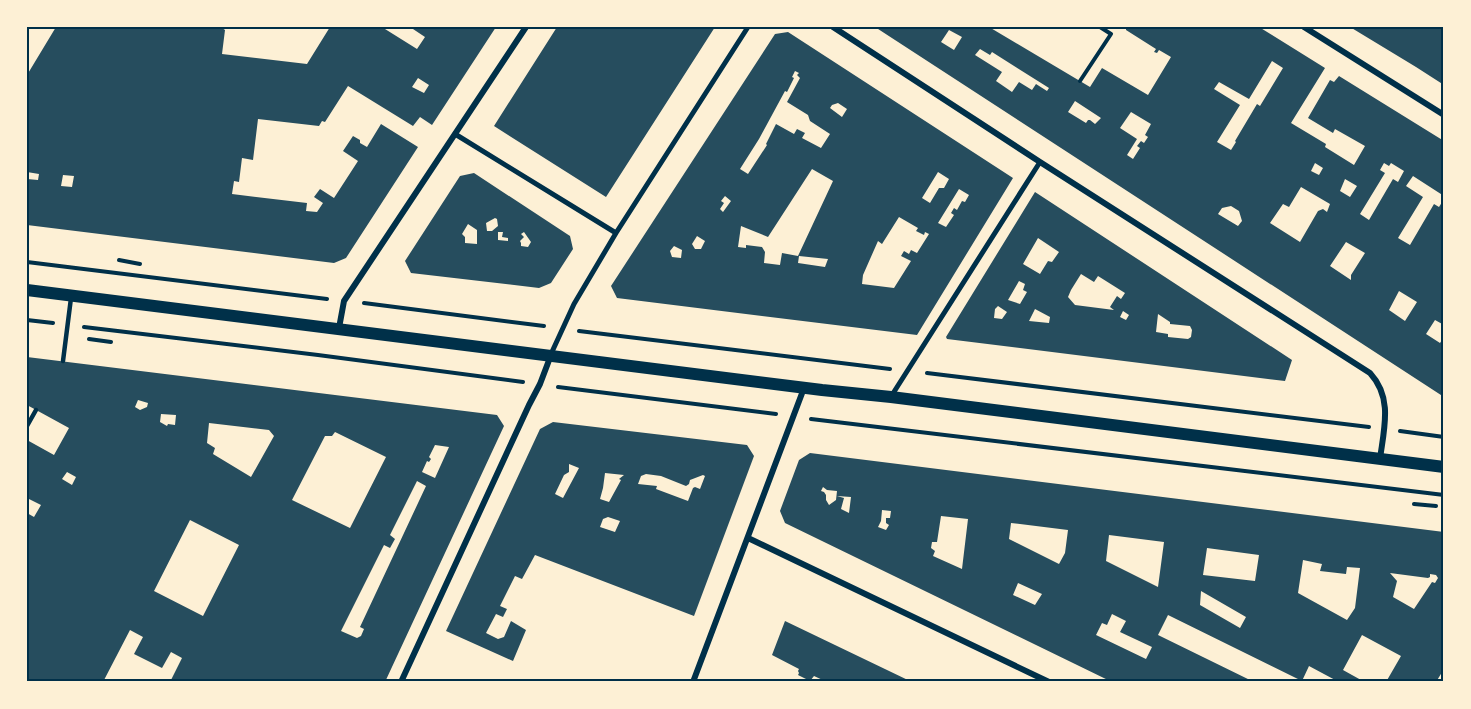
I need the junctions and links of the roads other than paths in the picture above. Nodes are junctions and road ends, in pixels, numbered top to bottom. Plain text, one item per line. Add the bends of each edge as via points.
1 (526, 27) edge
2 (748, 27) edge
3 (833, 27) edge
4 (1304, 27) edge
5 (1444, 115) edge
6 (455, 134) junction
7 (1040, 162) junction
8 (616, 233) junction
9 (27, 290) edge
10 (72, 295) junction
11 (339, 328) junction
12 (551, 355) junction
13 (63, 361) dead end
14 (805, 388) junction
15 (891, 397) junction
16 (36, 410) dead end
17 (27, 426) edge
18 (1380, 459) junction
19 (1444, 467) edge
20 (747, 538) junction
21 (401, 682) edge
22 (693, 682) edge
23 (1049, 682) edge

1 - 6 street
2 - 8 street
3 - 7 street
4 - 5 street
6 - 8 street
6 - 11 street via 344,301
7 - 15 street
7 - 18 street via 1370,373 1385,399
8 - 12 street via 574,304
9 - 10 main road
10 - 11 main road
10 - 13 lane
11 - 12 main road
12 - 14 main road
12 - 21 street
14 - 15 main road
14 - 20 street
15 - 18 main road
16 - 17 lane
18 - 19 main road
20 - 22 street
20 - 23 street

